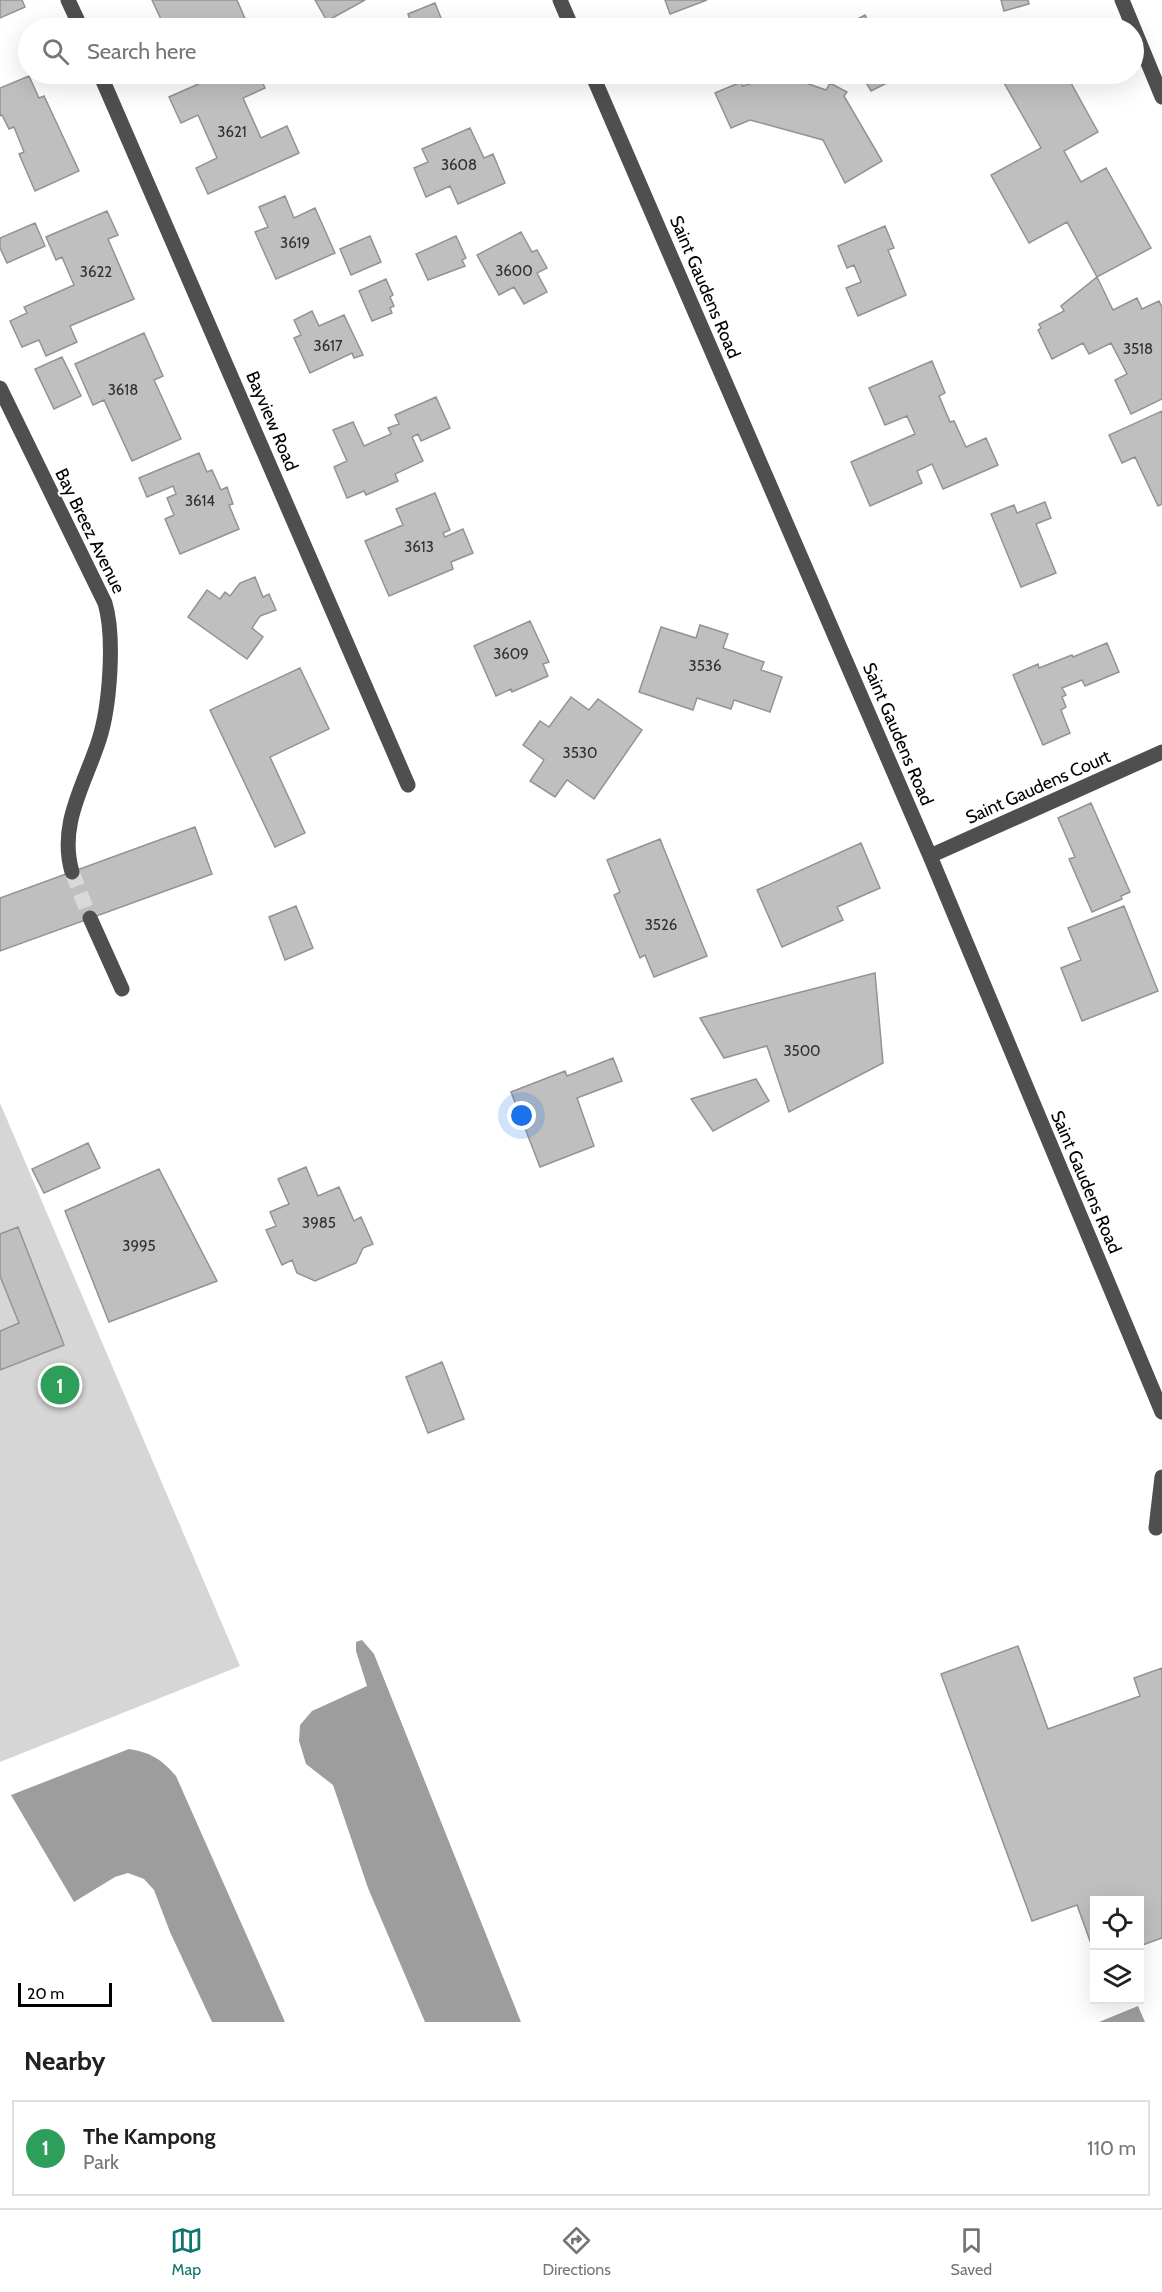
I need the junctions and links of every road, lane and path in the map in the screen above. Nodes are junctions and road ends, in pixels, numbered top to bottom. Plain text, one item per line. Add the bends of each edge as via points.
1 (68, 0) edge
2 (560, 0) edge
3 (1122, 0) edge
4 (76, 18) edge
5 (568, 18) edge
6 (1129, 18) edge
7 (1144, 53) edge
8 (104, 84) edge
9 (596, 84) edge
10 (1162, 97) edge
11 (0, 388) edge
12 (1162, 752) edge
13 (408, 785) dead end
14 (930, 856) junction
15 (72, 872) tunnel mouth
16 (90, 918) tunnel mouth
17 (122, 989) dead end
18 (1162, 1412) edge
19 (1162, 1477) edge
20 (1156, 1528) dead end

1 - 4 street
2 - 5 street
3 - 6 street
7 - 10 street
8 - 13 street, Bayview Road
9 - 14 street, Saint Gaudens Road
11 - 15 street, Bay Breez Avenue via 105,603 111,628 104,722 68,834 67,855
12 - 14 street, Saint Gaudens Court
14 - 18 street, Saint Gaudens Road
16 - 17 street
19 - 20 street

